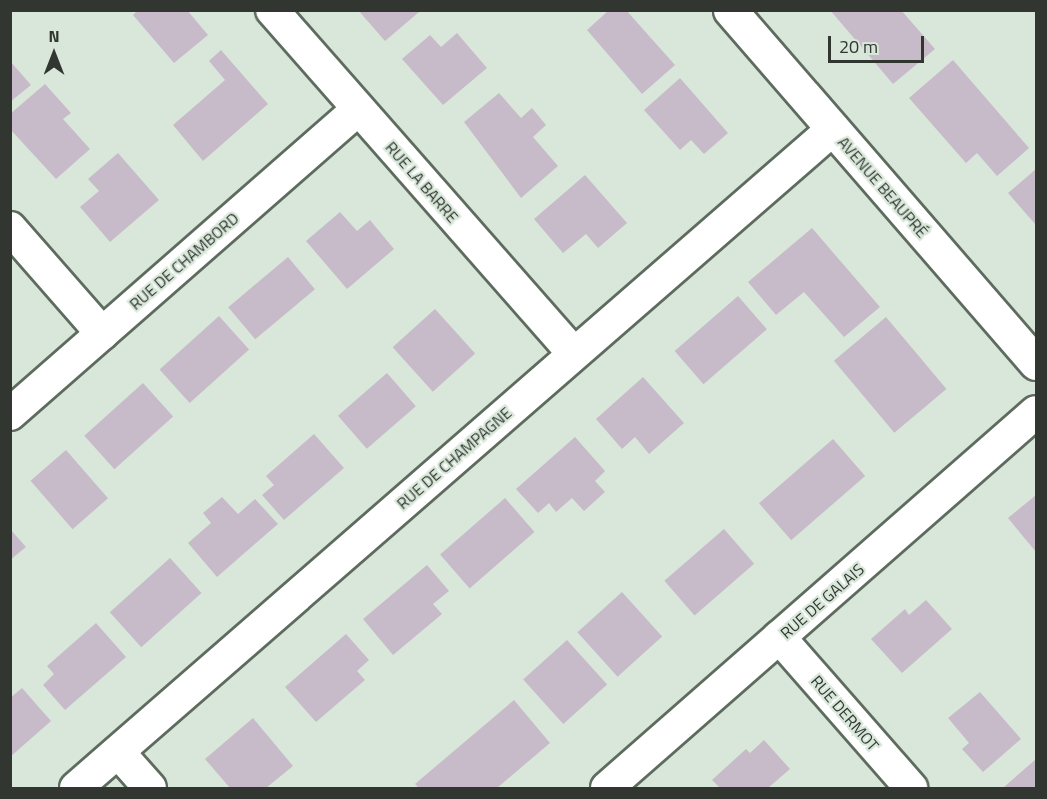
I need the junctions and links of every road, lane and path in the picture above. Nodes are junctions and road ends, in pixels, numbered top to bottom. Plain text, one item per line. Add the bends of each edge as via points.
1 (272, 10) edge
2 (730, 10) edge
3 (358, 109) junction
4 (833, 129) junction
5 (10, 228) edge
6 (102, 333) junction
7 (573, 353) junction
8 (1036, 363) edge
9 (1036, 412) edge
10 (10, 414) edge
11 (779, 637) junction
12 (118, 752) junction
13 (76, 789) edge
14 (150, 789) edge
15 (607, 789) edge
16 (911, 789) edge

1 - 3 street, RUE LA BARRE
2 - 4 street, AVENUE BEAUPRÉ
3 - 6 street, RUE DE CHAMBORD
3 - 7 street, RUE LA BARRE
4 - 7 street, RUE DE CHAMPAGNE
4 - 8 street, AVENUE BEAUPRÉ
5 - 6 street
6 - 10 street, RUE DE CHAMBORD
7 - 12 street, RUE DE CHAMPAGNE
9 - 11 street, RUE DE GALAIS
11 - 15 street, RUE DE GALAIS
11 - 16 street, RUE DERMOT
12 - 13 street, RUE DE CHAMPAGNE
12 - 14 street

